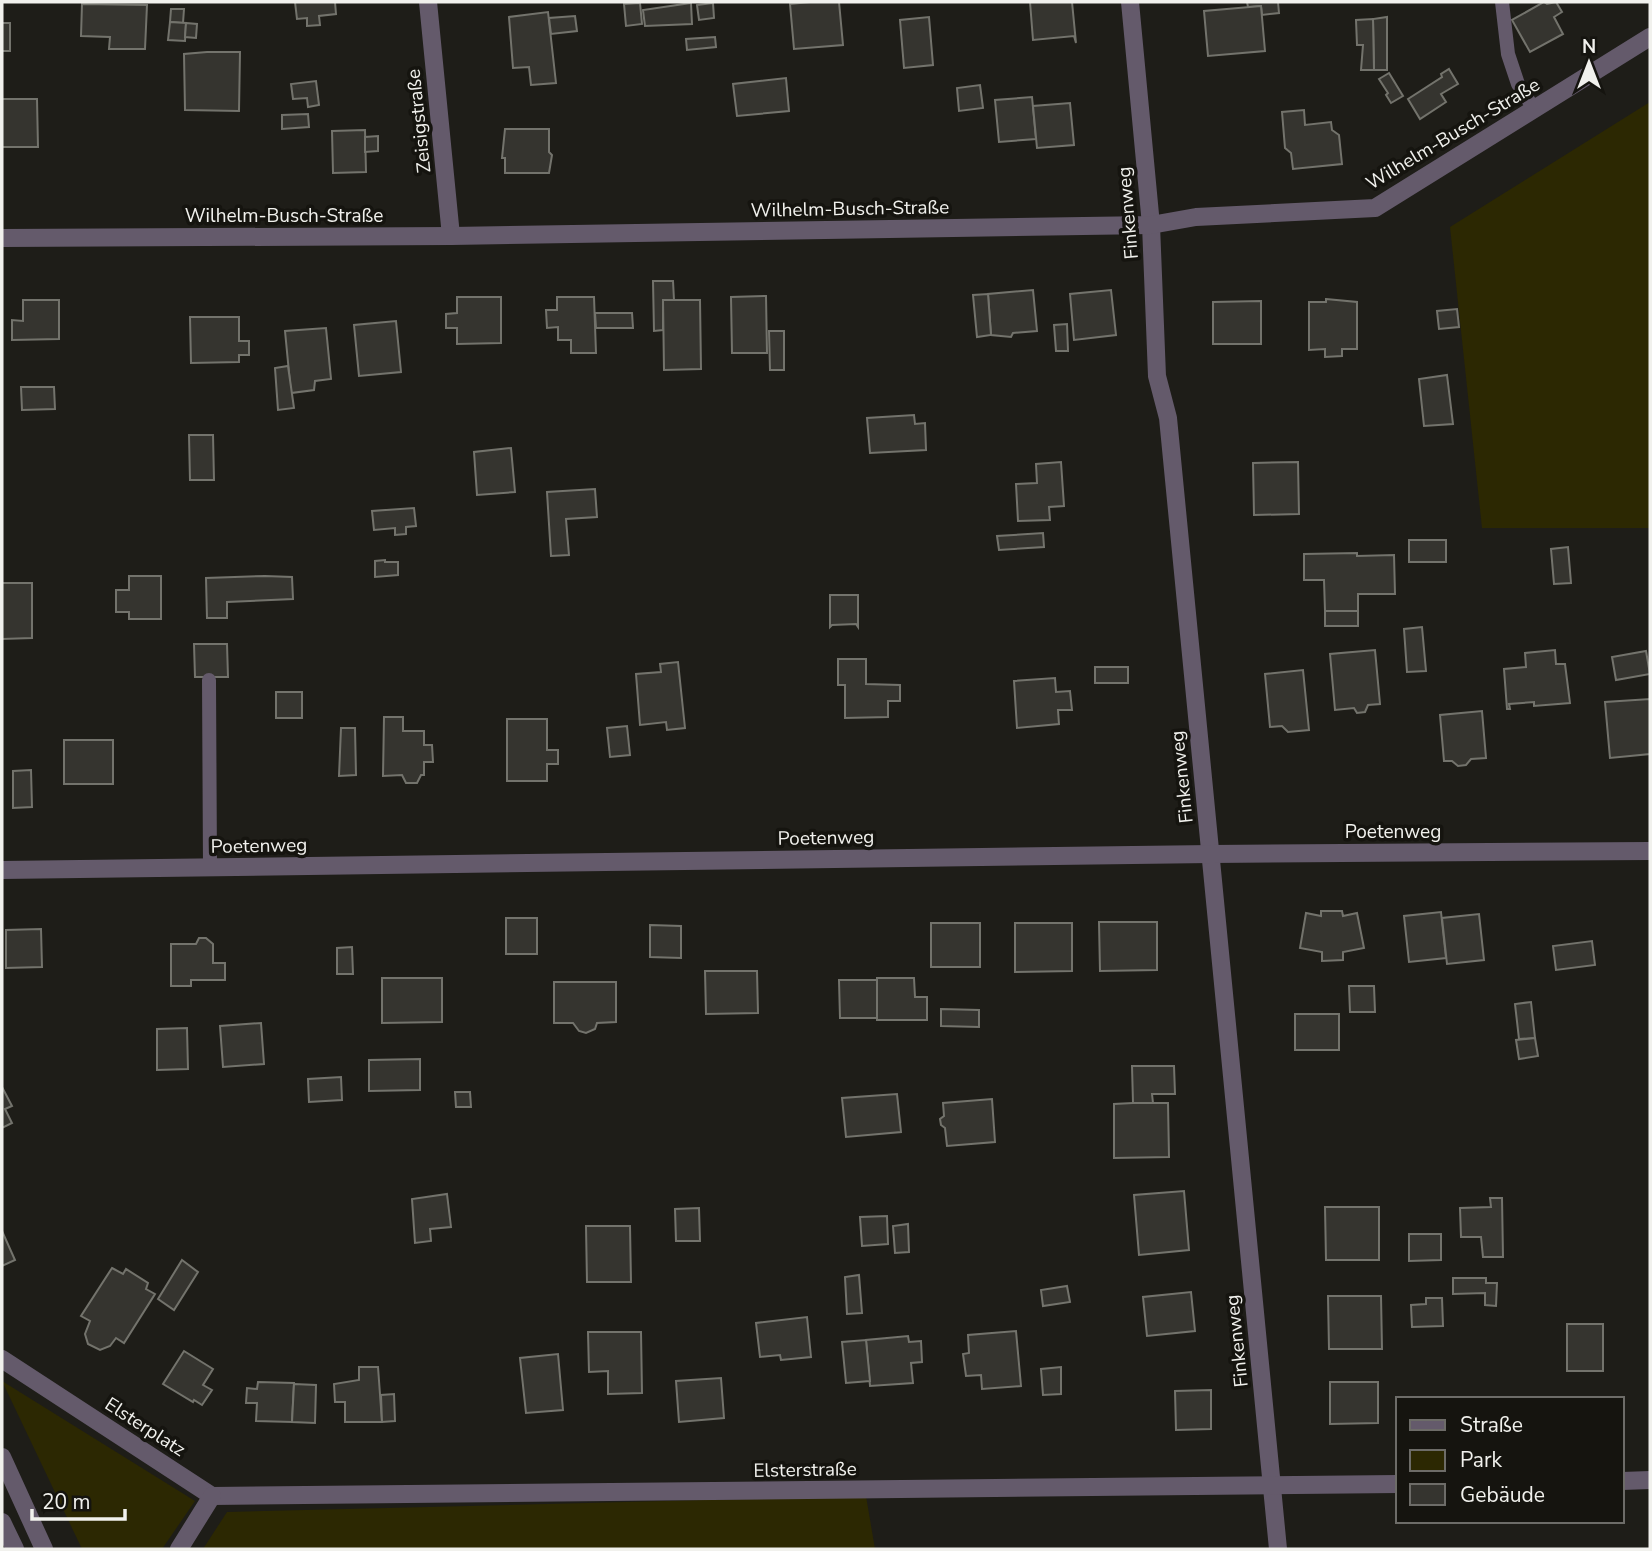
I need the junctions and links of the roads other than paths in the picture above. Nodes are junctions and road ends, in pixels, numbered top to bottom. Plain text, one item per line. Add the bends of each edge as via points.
1 (428, 2) edge
2 (1129, 2) edge
3 (1502, 2) edge
4 (1650, 37) edge
5 (1534, 109) junction
6 (1151, 225) junction
7 (451, 236) junction
8 (2, 238) edge
9 (209, 680) dead end
10 (1650, 851) edge
11 (1211, 854) junction
12 (210, 868) junction
13 (2, 870) edge
14 (2, 1359) edge
15 (2, 1457) edge
16 (1650, 1480) edge
17 (1624, 1481) edge
18 (1396, 1484) edge
19 (1272, 1486) junction
20 (212, 1496) junction
21 (2, 1522) edge
22 (15, 1549) edge
23 (44, 1549) edge
24 (179, 1549) edge
25 (1278, 1549) edge

1 - 7 street, Zeisigstraße
2 - 6 street, Finkenweg
3 - 5 lane via 1508,54 1518,84
4 - 5 street, Wilhelm-Busch-Straße
5 - 6 street, Wilhelm-Busch-Straße via 1375,208 1196,217
6 - 7 street, Wilhelm-Busch-Straße
6 - 11 street, Finkenweg via 1157,376 1168,418
7 - 8 street, Wilhelm-Busch-Straße
9 - 12 lane
10 - 11 street, Poetenweg
11 - 12 street, Poetenweg
11 - 19 street, Finkenweg
12 - 13 street, Poetenweg
14 - 20 street, Elsterplatz
15 - 23 street
16 - 17 street
18 - 19 street, Elsterstraße
19 - 20 street, Elsterstraße
19 - 25 street, Finkenweg
20 - 24 street
21 - 22 street

